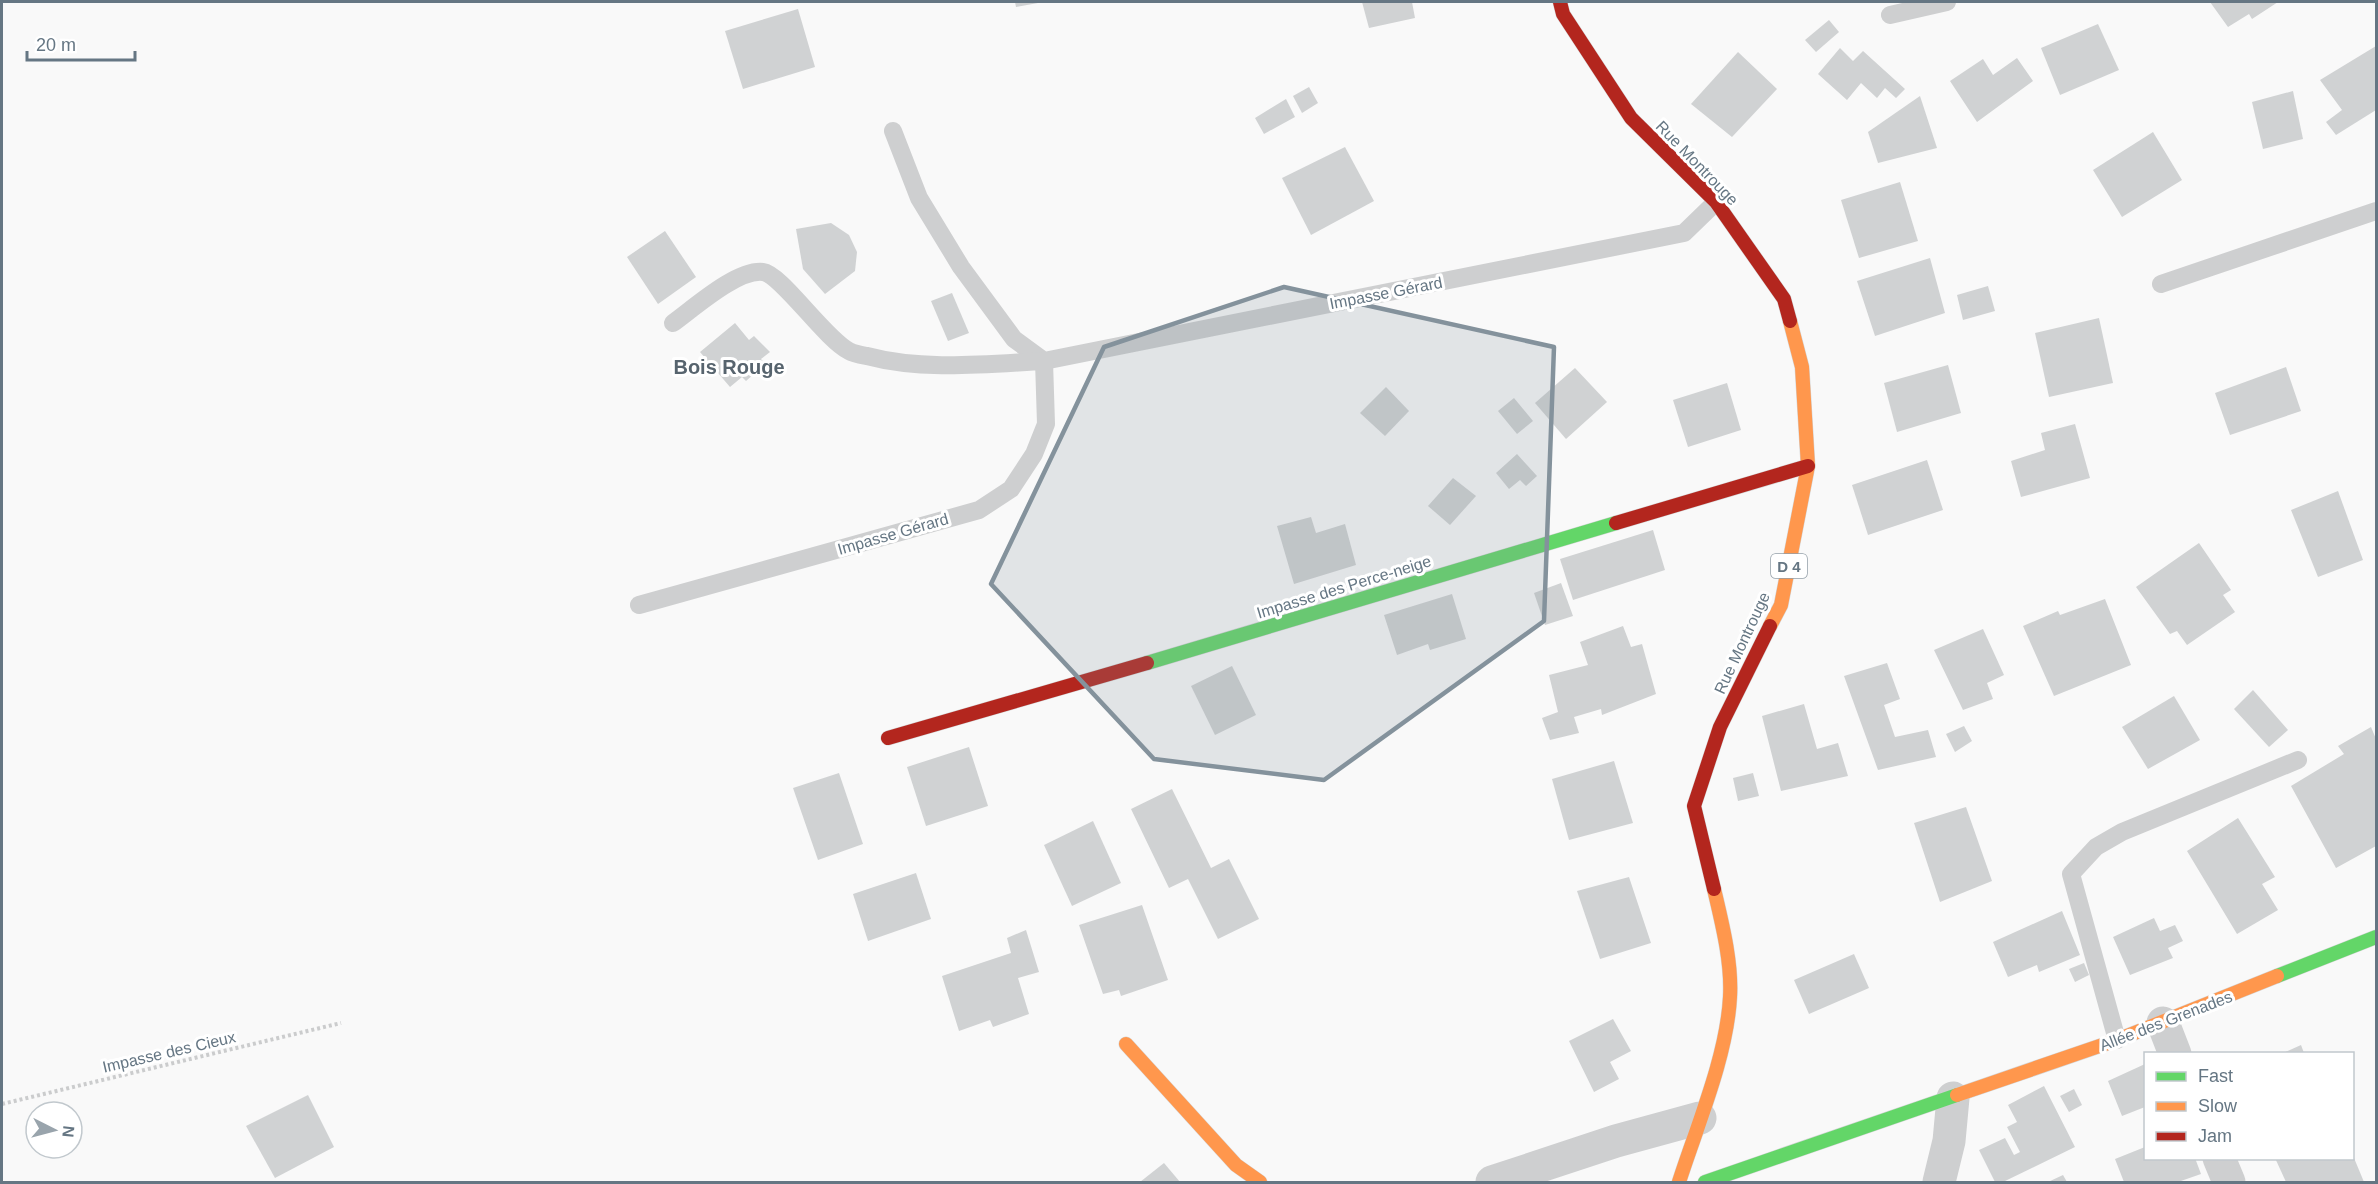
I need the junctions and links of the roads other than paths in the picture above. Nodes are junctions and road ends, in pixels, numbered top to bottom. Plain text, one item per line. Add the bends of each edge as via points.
1 (1560, 2) edge
2 (1947, 2) edge
3 (1890, 15) dead end
4 (893, 131) dead end
5 (1716, 202) junction
6 (2376, 211) edge
7 (2161, 284) dead end
8 (673, 323) dead end
9 (1044, 361) junction
10 (1808, 466) junction
11 (639, 606) dead end
12 (888, 738) dead end
13 (2298, 760) dead end
14 (2376, 938) edge
15 (2163, 1023) junction
16 (2117, 1040) junction
17 (1126, 1044) dead end
18 (2175, 1052) edge
19 (1953, 1098) junction
20 (1700, 1118) junction
21 (2220, 1160) edge
22 (1260, 1182) edge
23 (1492, 1182) edge
24 (1679, 1182) edge
25 (1708, 1182) edge
26 (1939, 1182) edge
27 (2229, 1182) edge

1 - 5 street, Rue Montrouge / D 4 via 1563,14 1631,118
2 - 3 lane
4 - 9 lane via 919,198 962,267 1014,339
5 - 9 lane, Impasse Gérard via 1684,232
5 - 10 street, Rue Montrouge / D 4 via 1784,299 1802,367
6 - 7 lane
8 - 9 lane, Impasse Gérard via 738,278 766,272 849,352 887,361 934,364
9 - 11 lane, Impasse Gérard via 1046,424 1034,454 1011,489 979,510
10 - 12 street, Impasse des Perce-neige
10 - 20 street, Rue Montrouge / D 4 via 1781,605 1720,726 1694,806 1725,935 1730,997 1719,1059
13 - 16 lane via 2122,832 2096,847 2072,874
14 - 15 street, Allée des Grenades
15 - 16 street, Allée des Grenades
15 - 18 street
16 - 19 street, Allée des Grenades
17 - 22 street via 1236,1165
19 - 25 street, Allée des Grenades
19 - 26 street via 1949,1141
20 - 23 street
20 - 24 street, Rue Montrouge / D 4
21 - 27 street

